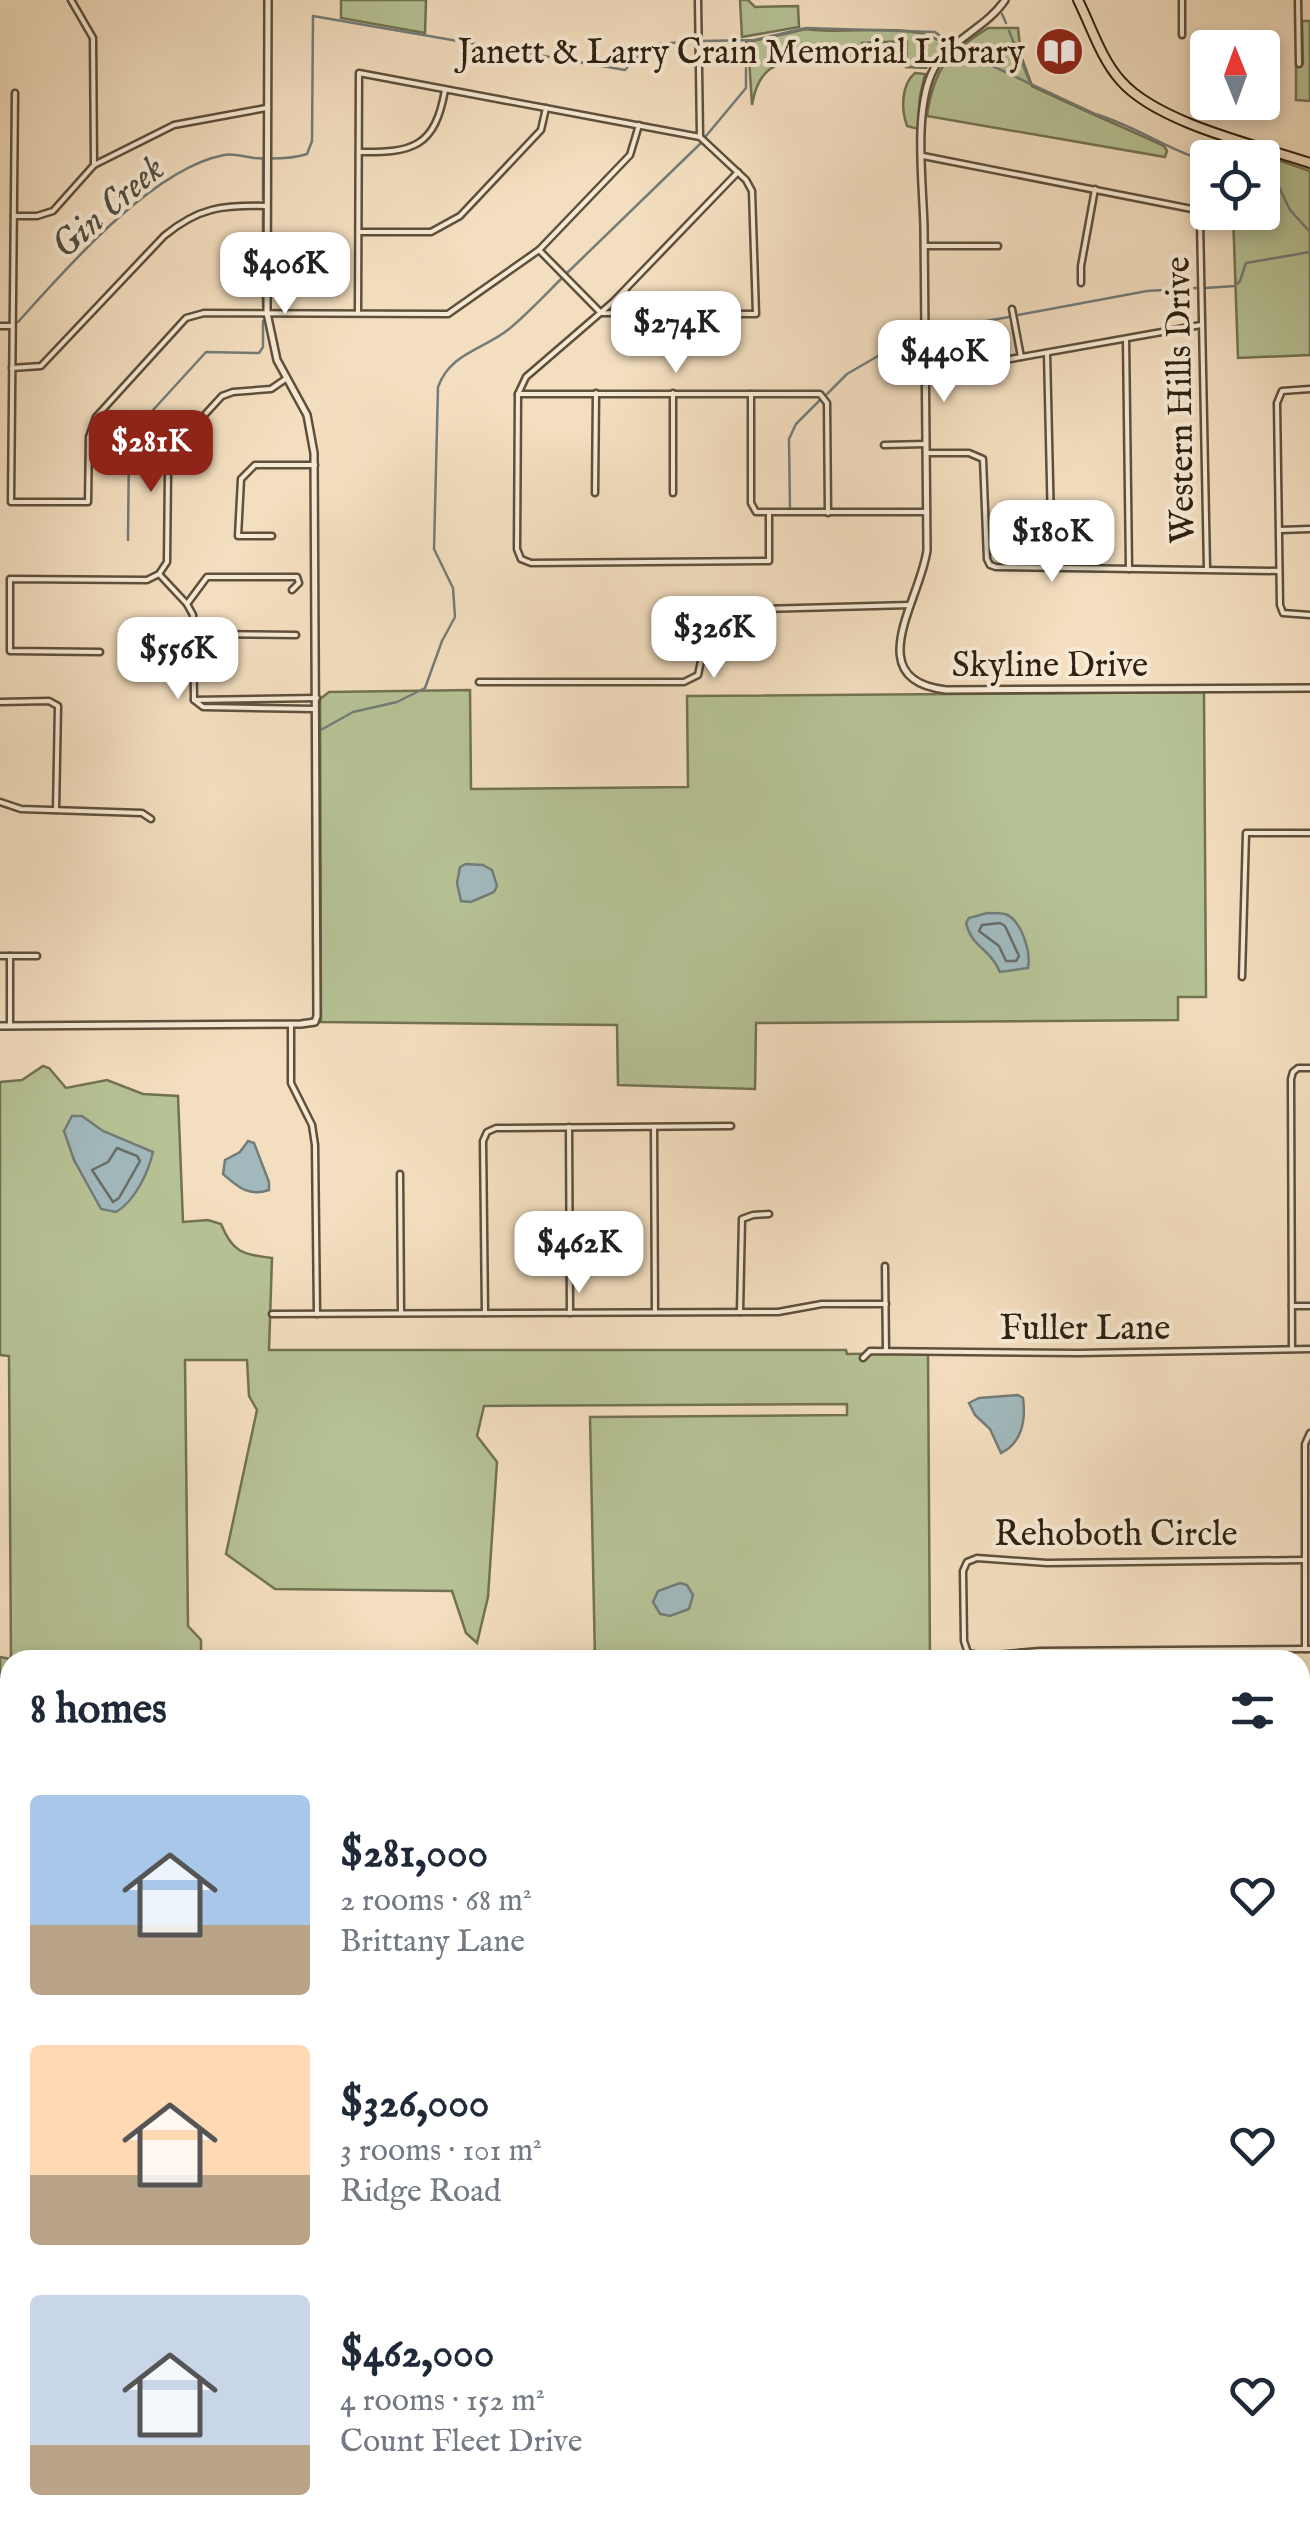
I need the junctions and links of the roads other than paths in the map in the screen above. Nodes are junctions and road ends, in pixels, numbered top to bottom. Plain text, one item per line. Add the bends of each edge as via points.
1 (72, 0) edge
2 (268, 0) edge
3 (698, 0) edge
4 (1005, 0) edge
5 (1078, 0) edge
6 (1182, 0) edge
7 (1298, 0) edge
8 (1182, 35) dead end
9 (1300, 64) dead end
10 (446, 90) junction
11 (15, 93) dead end
12 (268, 108) junction
13 (546, 108) junction
14 (639, 126) junction
15 (700, 137) junction
16 (359, 152) junction
17 (923, 156) junction
18 (1310, 163) edge
19 (94, 164) junction
20 (738, 172) junction
21 (1095, 188) junction
22 (269, 206) junction
23 (14, 216) junction
24 (359, 232) junction
25 (924, 246) junction
26 (998, 246) dead end
27 (539, 250) junction
28 (1082, 283) dead end
29 (624, 290) junction
30 (1012, 309) dead end
31 (267, 313) junction
32 (358, 313) junction
33 (602, 313) junction
34 (646, 313) junction
35 (0, 326) edge
36 (12, 326) junction
37 (1202, 326) junction
38 (1126, 339) junction
39 (1047, 353) junction
40 (1021, 358) junction
41 (12, 368) junction
42 (926, 374) junction
43 (287, 378) junction
44 (1310, 388) edge
45 (596, 393) junction
46 (673, 393) junction
47 (751, 393) junction
48 (518, 394) junction
49 (926, 444) junction
50 (884, 445) dead end
51 (926, 453) junction
52 (315, 465) junction
53 (595, 493) dead end
54 (673, 493) dead end
55 (926, 512) junction
56 (828, 513) junction
57 (769, 515) junction
58 (1310, 529) edge
59 (1279, 530) junction
60 (272, 536) dead end
61 (1052, 568) junction
62 (1129, 569) junction
63 (1207, 569) junction
64 (1279, 571) junction
65 (159, 574) junction
66 (292, 590) dead end
67 (187, 604) junction
68 (911, 605) junction
69 (1310, 616) edge
70 (194, 634) junction
71 (296, 635) dead end
72 (193, 644) junction
73 (100, 652) dead end
74 (193, 658) junction
75 (479, 682) dead end
76 (1310, 688) edge
77 (316, 698) junction
78 (194, 700) junction
79 (0, 702) edge
80 (316, 709) junction
81 (0, 802) edge
82 (56, 810) junction
83 (151, 819) dead end
84 (1310, 833) edge
85 (0, 956) edge
86 (10, 956) junction
87 (37, 956) dead end
88 (1242, 977) dead end
89 (291, 1024) junction
90 (0, 1026) edge
91 (10, 1026) junction
92 (1310, 1068) edge
93 (730, 1126) dead end
94 (569, 1127) junction
95 (654, 1127) junction
96 (400, 1174) dead end
97 (769, 1214) dead end
98 (885, 1266) dead end
99 (886, 1304) junction
100 (1292, 1306) junction
101 (1310, 1306) edge
102 (655, 1312) junction
103 (740, 1312) junction
104 (484, 1313) junction
105 (570, 1313) junction
106 (272, 1314) dead end
107 (317, 1314) junction
108 (401, 1314) junction
109 (1292, 1349) junction
110 (1310, 1349) edge
111 (886, 1351) junction
112 (863, 1358) dead end
113 (1310, 1433) edge
114 (1304, 1560) junction
115 (1308, 1649) edge
116 (967, 1650) edge
117 (1094, 1650) edge

1 - 19 street via 93,38
2 - 12 street
3 - 15 street
4 - 17 street, Skyline Drive via 932,71
5 - 18 main road via 1108,64 1144,100 1176,118
6 - 8 street
7 - 9 street
10 - 13 street
10 - 16 street via 440,120 423,139 398,153
10 - 16 street via 359,73
11 - 23 street
12 - 19 street via 174,125
12 - 22 street
13 - 14 street
13 - 24 street via 541,130 460,216 431,232
14 - 15 street
14 - 27 street via 630,155
15 - 20 street
16 - 24 street
17 - 21 street, Western Hills Drive
17 - 25 street, Skyline Drive
19 - 23 street via 53,211
20 - 29 street
20 - 34 street via 752,192 756,314
21 - 28 street
21 - 37 street, Western Hills Drive via 1197,210
22 - 31 street
22 - 41 street via 227,205 187,216 41,366
23 - 36 street
24 - 32 street
25 - 26 street
25 - 42 street, Skyline Drive
27 - 32 street via 448,314
27 - 33 street
29 - 33 street
29 - 34 street
30 - 40 street
31 - 32 street
31 - 41 street via 204,313 180,323 96,417 89,437 88,502 10,502
31 - 43 street via 270,340
33 - 34 street
33 - 48 street via 526,377
35 - 36 street
36 - 41 street
37 - 38 street
37 - 63 street, Western Hills Drive
38 - 39 street
38 - 62 street
39 - 40 street
39 - 61 street
40 - 42 street
42 - 49 street, Skyline Drive
43 - 52 street via 309,423
43 - 65 street via 270,389 222,396 175,447 168,472 166,562
44 - 59 street via 1288,389 1277,398
45 - 46 street
45 - 48 street
45 - 53 street
46 - 47 street
46 - 54 street
47 - 56 street via 824,396
47 - 57 street via 751,503
48 - 57 street via 521,560 769,561
49 - 50 street
49 - 51 street, Skyline Drive
51 - 55 street, Skyline Drive
51 - 61 street via 983,458 990,565
52 - 60 street via 263,464 244,472 238,536
52 - 77 street
55 - 56 street
55 - 68 street, Skyline Drive via 925,563
56 - 57 street
58 - 59 street
59 - 64 street
61 - 62 street
62 - 63 street
63 - 64 street
64 - 69 street via 1284,612
65 - 67 street
65 - 73 street via 147,580 10,579 10,652
66 - 67 street via 298,577 207,577
67 - 70 street
68 - 75 street via 724,610 710,619 698,674 684,682
68 - 76 street, Skyline Drive via 900,659 908,675 934,688
70 - 71 street
70 - 72 street
72 - 74 street
72 - 74 street via 144,643 139,652
74 - 78 street
77 - 78 street
77 - 80 street
78 - 80 street via 202,706
79 - 82 street via 58,706
80 - 89 street via 315,1022
81 - 82 street
82 - 83 street via 142,813
84 - 88 street via 1246,833
85 - 86 street
86 - 87 street
86 - 91 street
89 - 91 street
89 - 107 street via 291,1083 315,1146
90 - 91 street
92 - 100 street via 1298,1068 1291,1079
93 - 95 street
94 - 95 street
94 - 104 street via 486,1132
94 - 105 street
95 - 102 street
96 - 108 street
97 - 103 street via 742,1219
98 - 99 street
99 - 103 street
99 - 111 street
100 - 101 street
100 - 109 street
102 - 103 street
102 - 105 street
104 - 105 street
104 - 108 street
106 - 107 street
107 - 108 street
109 - 110 street, Fuller Lane
109 - 111 street, Fuller Lane
111 - 112 street, Fuller Lane
113 - 114 street
114 - 115 street
114 - 116 street, Rehoboth Circle via 976,1558 963,1571
115 - 117 street, Rehoboth Circle

